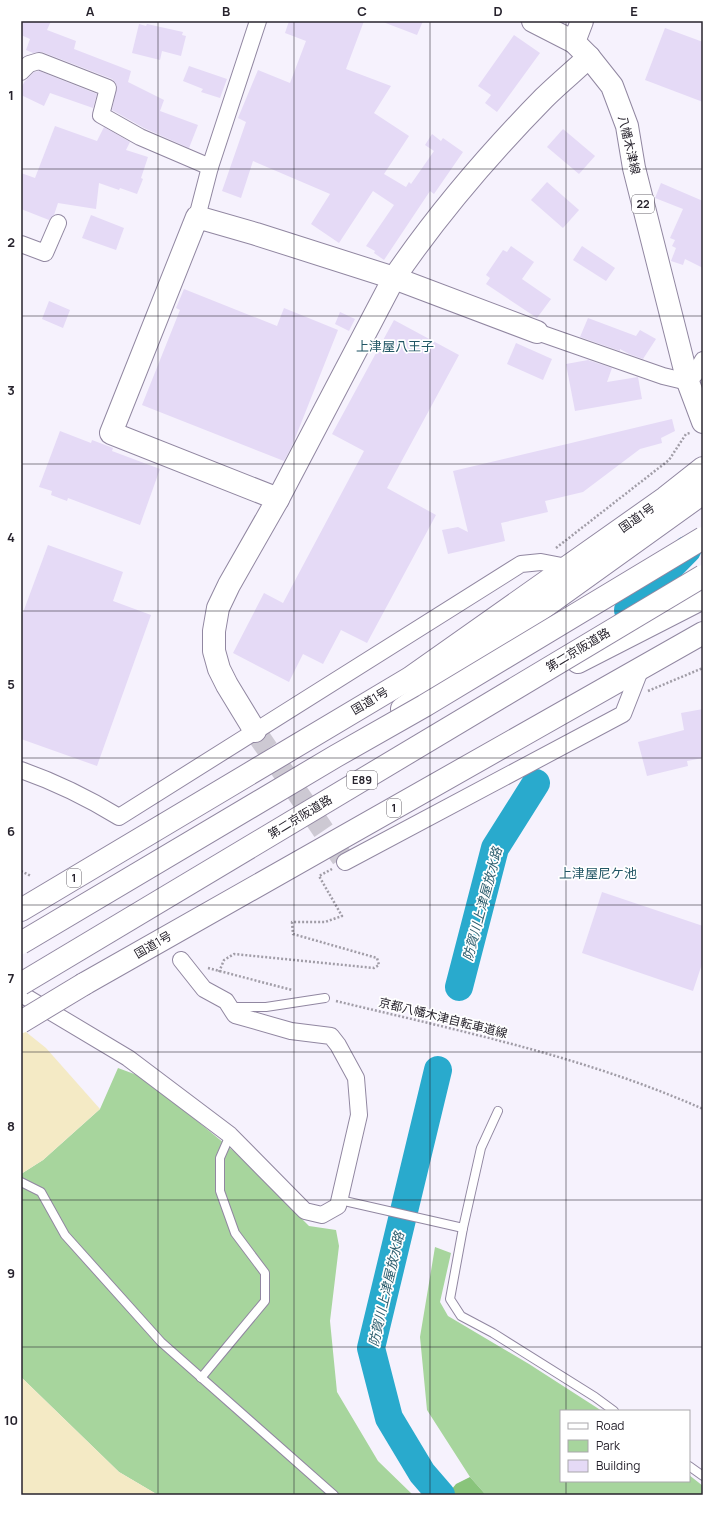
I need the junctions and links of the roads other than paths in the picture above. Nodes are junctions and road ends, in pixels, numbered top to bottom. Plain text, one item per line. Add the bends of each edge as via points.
1 (258, 21) edge
2 (533, 21) edge
3 (582, 21) edge
4 (574, 42) junction
5 (589, 57) junction
6 (21, 72) edge
7 (210, 167) junction
8 (197, 218) junction
9 (58, 223) dead end
10 (21, 244) edge
11 (394, 278) junction
12 (538, 332) joint
13 (703, 360) edge
14 (688, 382) junction
15 (703, 422) edge
16 (703, 468) edge
17 (703, 493) edge
18 (278, 499) junction
19 (703, 538) edge
20 (567, 567) junction
21 (703, 576) edge
22 (703, 598) edge
23 (703, 633) edge
24 (641, 668) junction
25 (255, 731) junction
26 (336, 756) junction
27 (21, 770) edge
28 (327, 801) junction
29 (345, 862) road end
30 (21, 910) edge
31 (21, 943) edge
32 (181, 960) road end
33 (21, 984) edge
34 (21, 994) edge
35 (325, 998) road end
36 (230, 1007) junction
37 (21, 1022) edge
38 (498, 1111) dead end
39 (230, 1135) junction
40 (21, 1182) edge
41 (340, 1200) junction
42 (463, 1228) junction
43 (202, 1378) junction
44 (613, 1410) edge
45 (690, 1467) edge
46 (703, 1476) edge
47 (334, 1495) edge

1 - 7 street
2 - 4 main road, 八幡木津線 / 22
3 - 4 main road
4 - 5 main road, 八幡木津線 / 22
5 - 11 main road via 545,97 484,162
5 - 14 main road, 八幡木津線 / 22 via 612,86 627,126 634,168
6 - 7 street via 29,64 39,61 108,88 101,115 140,137
7 - 8 street
8 - 11 main road
8 - 18 main road via 111,433
9 - 10 street via 45,253
11 - 12 main road
11 - 18 main road
12 - 14 street via 663,376
13 - 14 street
14 - 15 main road, 八幡木津線 / 22
16 - 20 main road, 国道1号 / 1
17 - 26 main road, bridge
18 - 25 main road via 229,585 218,608 214,631 214,651 219,669
19 - 26 main road, bridge
20 - 25 street via 541,562 521,564
20 - 30 main road, 国道1号 / 1 via 410,678
21 - 28 main road, 第二京阪道路 / E89, bridge
22 - 28 main road, bridge via 592,654 402,764
23 - 24 main road, 国道1号 / 1
24 - 29 street via 623,714
24 - 37 main road, 国道1号 / 1, bridge
25 - 27 street via 119,817 82,796
26 - 31 main road, bridge
28 - 33 main road, 第二京阪道路 / E89, bridge
32 - 36 street via 204,989 226,1000
34 - 39 street via 128,1058
35 - 36 lane via 266,1007
36 - 41 street via 235,1015 291,1031 331,1036 353,1071 356,1078 359,1115
38 - 42 lane via 481,1148
39 - 41 street via 305,1211 322,1215 338,1206
39 - 43 lane via 220,1158 220,1192 235,1233 266,1273 265,1301
40 - 43 lane via 41,1192 65,1235 161,1342
41 - 42 lane
42 - 44 lane via 450,1299 461,1316 500,1337
43 - 47 lane
45 - 46 lane

